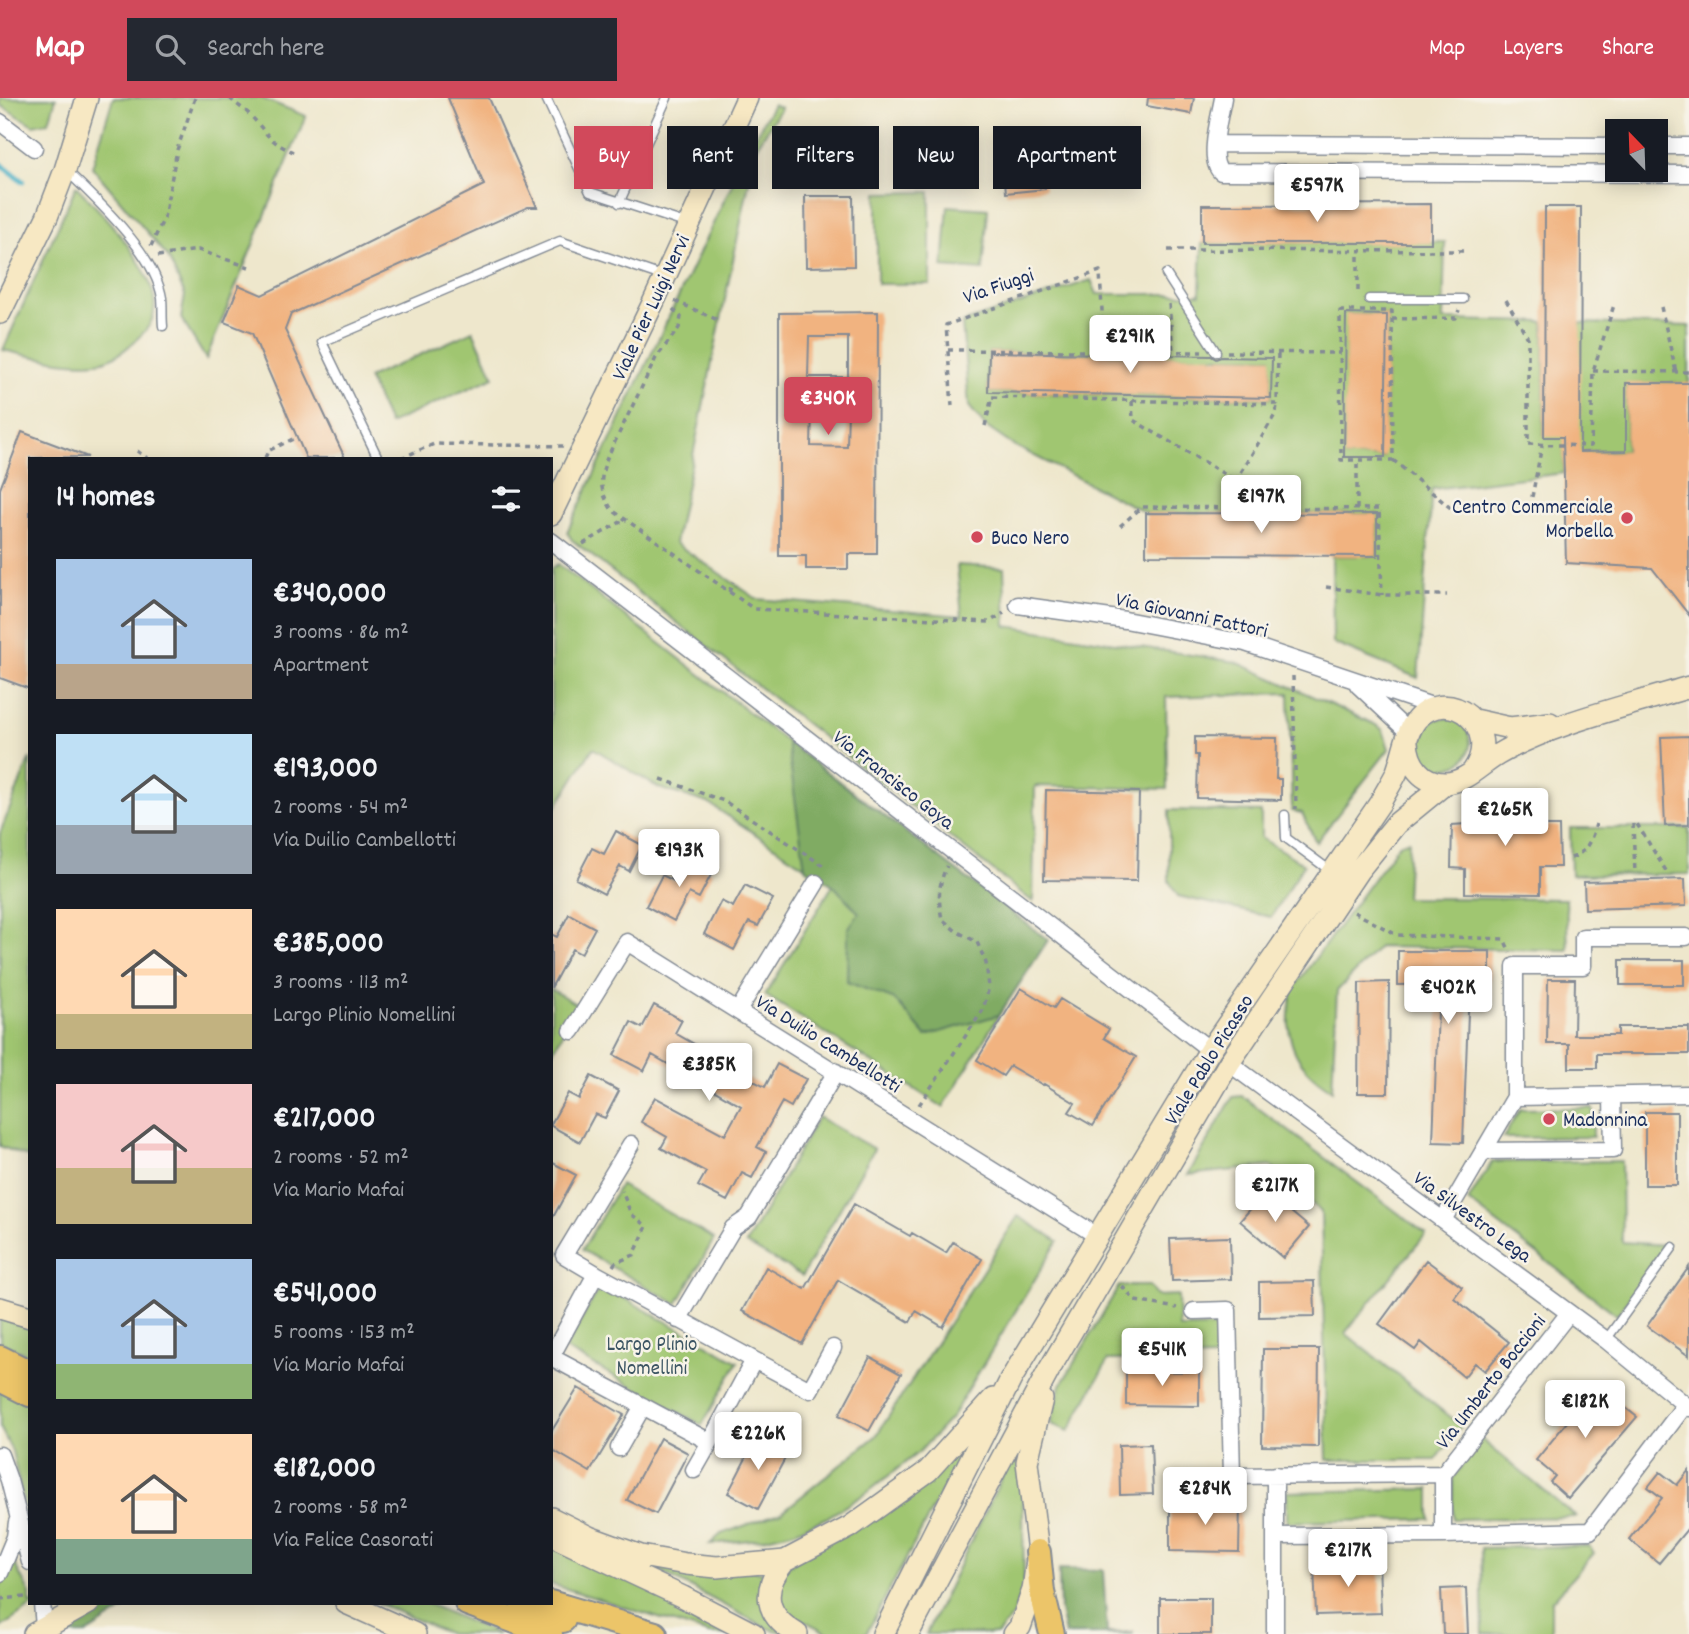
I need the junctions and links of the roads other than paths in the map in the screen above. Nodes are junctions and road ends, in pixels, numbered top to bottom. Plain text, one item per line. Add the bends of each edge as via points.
1 (87, 98) edge
2 (546, 98) edge
3 (667, 98) edge
4 (747, 98) edge
5 (1223, 98) edge
6 (0, 122) edge
7 (1215, 144) junction
8 (1465, 146) junction
9 (1508, 146) junction
10 (1605, 146) edge
11 (1668, 146) edge
12 (1689, 146) edge
13 (34, 148) dead end
14 (65, 170) junction
15 (1465, 172) junction
16 (1509, 172) junction
17 (1605, 173) edge
18 (1668, 174) edge
19 (1689, 174) edge
20 (619, 203) junction
21 (688, 225) junction
22 (1166, 274) road end
23 (664, 293) junction
24 (1369, 299) dead end
25 (1463, 299) road end
26 (0, 313) edge
27 (163, 326) dead end
28 (1216, 352) road end
29 (378, 457) edge
30 (553, 510) edge
31 (553, 543) edge
32 (1018, 605) dead end
33 (1354, 681) junction
34 (1689, 687) edge
35 (1438, 708) junction
36 (1584, 718) junction
37 (1474, 720) junction
38 (1408, 736) junction
39 (1473, 771) junction
40 (1446, 783) junction
41 (1285, 818) road end
42 (1332, 872) junction
43 (816, 883) road end
44 (1686, 937) dead end
45 (738, 1011) junction
46 (572, 1031) dead end
47 (1210, 1050) junction
48 (1228, 1063) junction
49 (836, 1072) junction
50 (1689, 1094) edge
51 (1612, 1096) junction
52 (1515, 1097) junction
53 (631, 1144) dead end
54 (1484, 1151) junction
55 (1443, 1220) junction
56 (1099, 1237) junction
57 (1673, 1247) dead end
58 (601, 1277) junction
59 (0, 1308) edge
60 (1194, 1311) road end
61 (1569, 1313) junction
62 (28, 1316) edge
63 (678, 1320) junction
64 (1606, 1340) junction
65 (833, 1348) dead end
66 (553, 1354) edge
67 (0, 1358) edge
68 (553, 1358) edge
69 (754, 1360) junction
70 (1049, 1370) junction
71 (28, 1372) edge
72 (1011, 1378) junction
73 (0, 1379) edge
74 (28, 1393) edge
75 (643, 1406) junction
76 (1687, 1407) edge
77 (710, 1442) junction
78 (619, 1448) dead end
79 (0, 1455) edge
80 (694, 1470) dead end
81 (1443, 1474) junction
82 (1275, 1475) junction
83 (18, 1513) junction
84 (553, 1519) edge
85 (1443, 1535) junction
86 (553, 1536) edge
87 (1275, 1536) junction
88 (1038, 1552) junction
89 (28, 1554) edge
90 (785, 1561) junction
91 (0, 1573) edge
92 (553, 1604) edge
93 (42, 1605) edge
94 (85, 1605) edge
95 (350, 1605) edge
96 (449, 1605) edge
97 (472, 1605) edge
98 (527, 1605) edge
99 (39, 1631) edge
100 (415, 1634) edge
101 (514, 1634) edge
102 (550, 1634) edge
103 (600, 1634) edge
104 (655, 1634) edge
105 (754, 1634) edge
106 (797, 1634) edge
107 (883, 1634) edge
108 (908, 1634) edge
109 (1014, 1634) edge
110 (1052, 1634) edge
111 (1275, 1634) edge

1 - 14 street
2 - 20 lane via 590,192
3 - 20 lane
4 - 21 street, Viale Pier Luigi Nervi
5 - 7 street
6 - 13 street
7 - 8 street
7 - 15 street via 1216,167 1221,172
8 - 9 street
8 - 15 street
9 - 10 street
9 - 16 street
11 - 12 street
14 - 26 street
14 - 27 lane via 99,201 146,257 162,296
15 - 16 street
16 - 17 street
18 - 19 street
20 - 21 lane
21 - 23 street, Viale Pier Luigi Nervi
22 - 28 lane
23 - 29 lane via 560,241 322,342
23 - 30 street, Viale Pier Luigi Nervi
24 - 25 lane
31 - 47 street, Via Francisco Goya
32 - 33 street, Via Giovanni Fattori via 1245,643
33 - 35 street, Via Giovanni Fattori
33 - 38 street, Via Giovanni Fattori
34 - 36 street, Viale Pablo Picasso
35 - 37 street, Viale Pablo Picasso via 1455,708
35 - 38 street, Viale Pablo Picasso via 1417,719
36 - 37 street, Viale Pablo Picasso via 1510,728
36 - 39 street, Viale Pablo Picasso via 1522,742
37 - 39 street via 1483,748
38 - 40 street via 1409,759 1420,774
38 - 42 street, Viale Pablo Picasso via 1390,785
39 - 40 street, Viale Pablo Picasso
40 - 48 street, Viale Pablo Picasso via 1396,824 1358,871
41 - 42 lane via 1286,838
42 - 47 street, Viale Pablo Picasso
43 - 45 street
44 - 52 street via 1583,937 1583,966 1515,966
45 - 46 street, Via Duilio Cambellotti via 627,942
45 - 49 street, Via Duilio Cambellotti
47 - 56 street, Viale Pablo Picasso
48 - 55 street, Via Silvestro Lega
48 - 70 street, Viale Pablo Picasso
49 - 56 street, Via Duilio Cambellotti
49 - 63 street via 749,1217 733,1228
50 - 51 street
51 - 52 street
51 - 54 street via 1613,1150
52 - 54 street
53 - 58 street via 564,1255
54 - 55 street
55 - 61 street, Via Silvestro Lega
56 - 72 street, Viale Pablo Picasso
57 - 64 lane
58 - 63 street
58 - 66 street
59 - 62 street
60 - 82 street via 1228,1310 1232,1476
61 - 64 street, Via Silvestro Lega
61 - 81 street, Via Umberto Boccioni
63 - 69 street
64 - 76 street, Via Silvestro Lega
65 - 69 street via 810,1390
67 - 71 main road
68 - 75 street
69 - 77 street
70 - 88 street, Viale Pablo Picasso via 1027,1462
70 - 108 street, Viale Pablo Picasso
72 - 90 street, Viale Pablo Picasso via 928,1471 850,1527
72 - 107 street, Viale Pablo Picasso
73 - 74 main road
75 - 77 street
75 - 78 street
76 - 85 street via 1590,1531
77 - 80 street
79 - 83 street
81 - 82 street
81 - 85 street
82 - 87 street
83 - 89 street
83 - 91 street via 15,1537
84 - 90 street, Viale Pablo Picasso via 641,1556 717,1567
85 - 87 street
86 - 105 street
87 - 111 street
88 - 109 street, Viale Pablo Picasso via 1033,1590
88 - 110 main road
90 - 106 street via 773,1574 769,1594 772,1612
92 - 104 main road
93 - 99 street
94 - 99 street
95 - 100 street
96 - 101 main road
97 - 102 main road
98 - 103 main road

